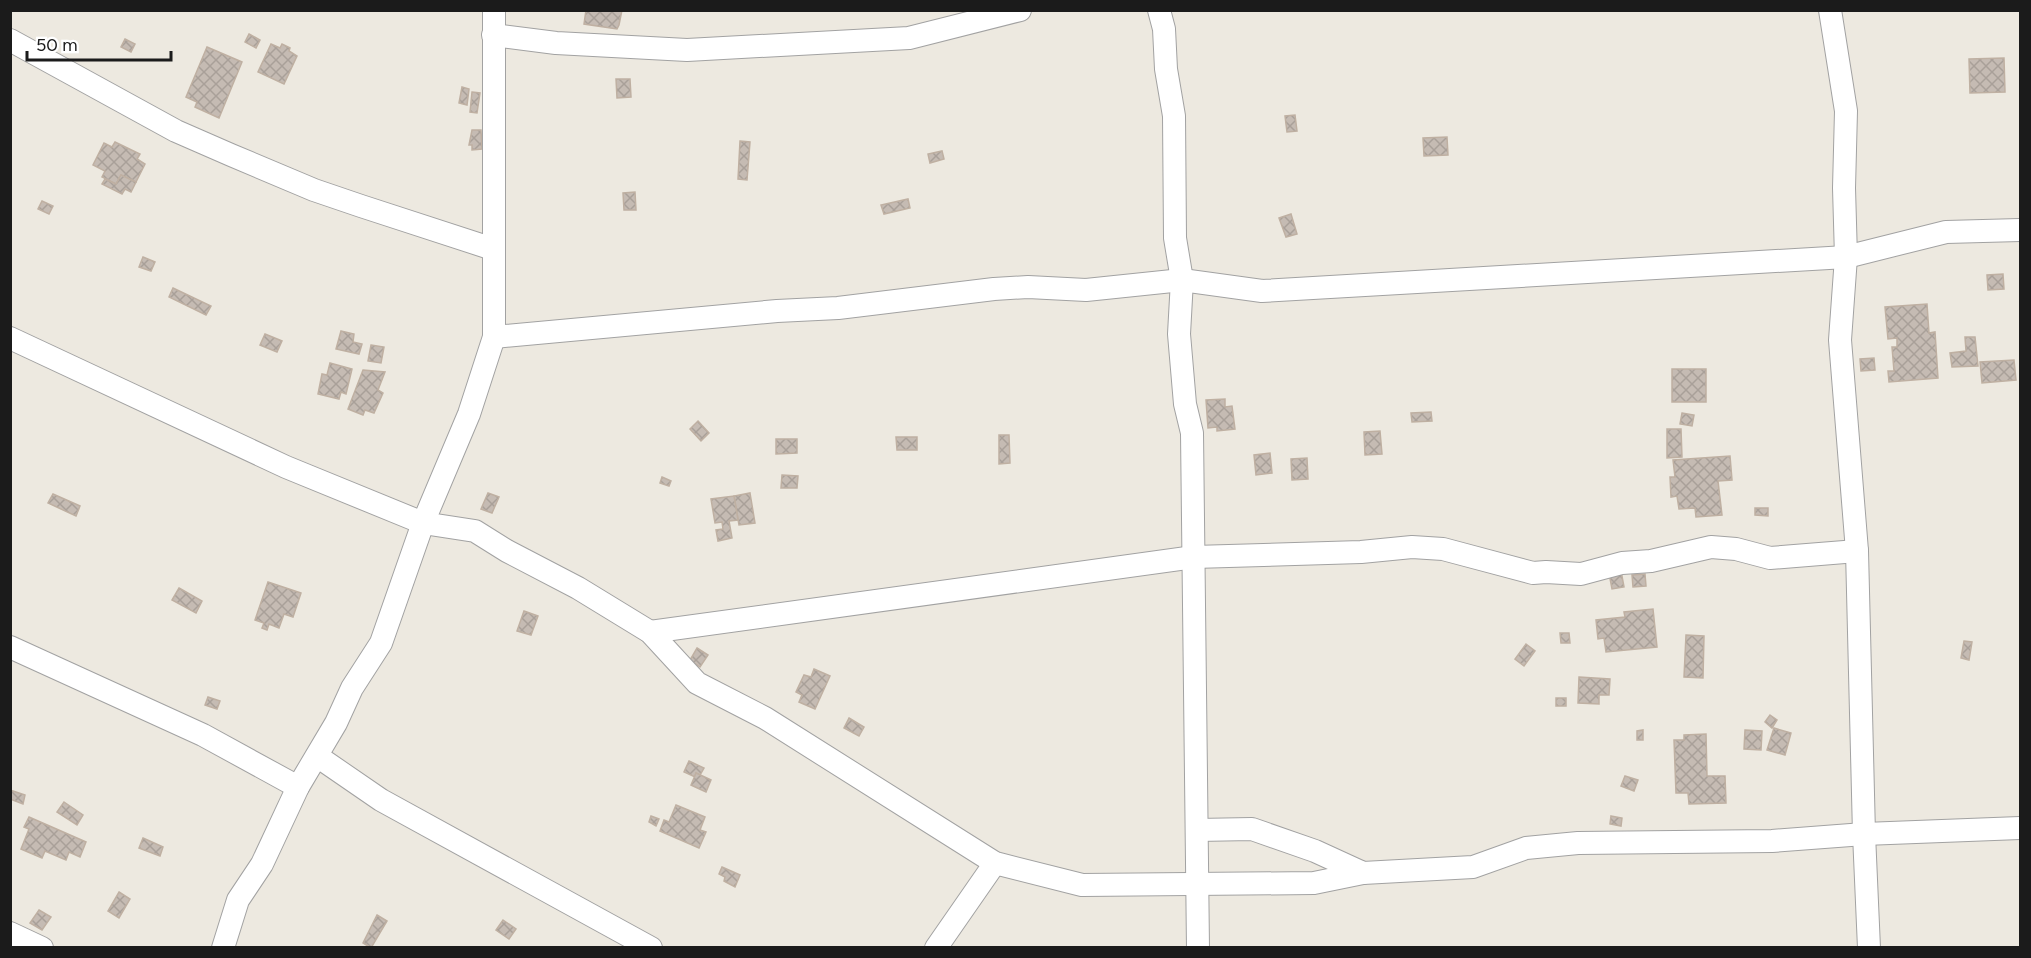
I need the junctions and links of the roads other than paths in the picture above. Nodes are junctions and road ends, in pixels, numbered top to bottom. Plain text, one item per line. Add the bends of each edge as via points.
1 (494, 10) edge
2 (1020, 10) edge
3 (1160, 10) edge
4 (1830, 10) edge
5 (493, 35) junction
6 (10, 40) edge
7 (2020, 230) edge
8 (493, 249) junction
9 (1846, 257) junction
10 (1182, 280) junction
11 (494, 337) junction
12 (10, 338) edge
13 (423, 523) junction
14 (1857, 551) junction
15 (1194, 557) junction
16 (650, 632) junction
17 (10, 647) edge
18 (317, 756) junction
19 (298, 787) junction
20 (2020, 828) edge
21 (1197, 830) junction
22 (1864, 834) junction
23 (995, 863) junction
24 (1363, 873) junction
25 (1199, 885) junction
26 (10, 933) edge
27 (42, 948) edge
28 (223, 948) edge
29 (651, 948) edge
30 (936, 948) edge
31 (1198, 948) edge
32 (1869, 948) edge

1 - 5 street
2 - 5 street via 909,38 687,50 556,43
3 - 10 street via 1174,116 1176,238
4 - 9 street via 1846,111
5 - 8 street
6 - 8 street via 176,130 231,155 314,190
7 - 9 street via 1946,232
8 - 11 street
9 - 10 street via 1262,291
9 - 14 street via 1840,340
10 - 11 street via 1086,290 994,289 838,308
10 - 15 street via 1179,334 1185,404 1192,433
11 - 13 street via 459,440
12 - 13 street via 285,467
13 - 16 street via 475,531
13 - 18 street via 381,643 352,688
14 - 15 street via 1770,558 1711,547 1581,574 1533,573 1443,549 1412,547
14 - 22 street
15 - 16 street
15 - 21 street
16 - 23 street via 697,683 765,718
17 - 19 street via 203,735
18 - 19 street
18 - 29 street via 381,800
19 - 28 street via 262,864 238,900
20 - 22 street
21 - 24 street via 1252,830 1315,851
21 - 25 street
22 - 24 street via 1772,841 1578,843 1526,848 1473,867
22 - 32 street
23 - 25 street via 1082,885
23 - 30 street
24 - 25 street via 1314,883
25 - 31 street
26 - 27 street

